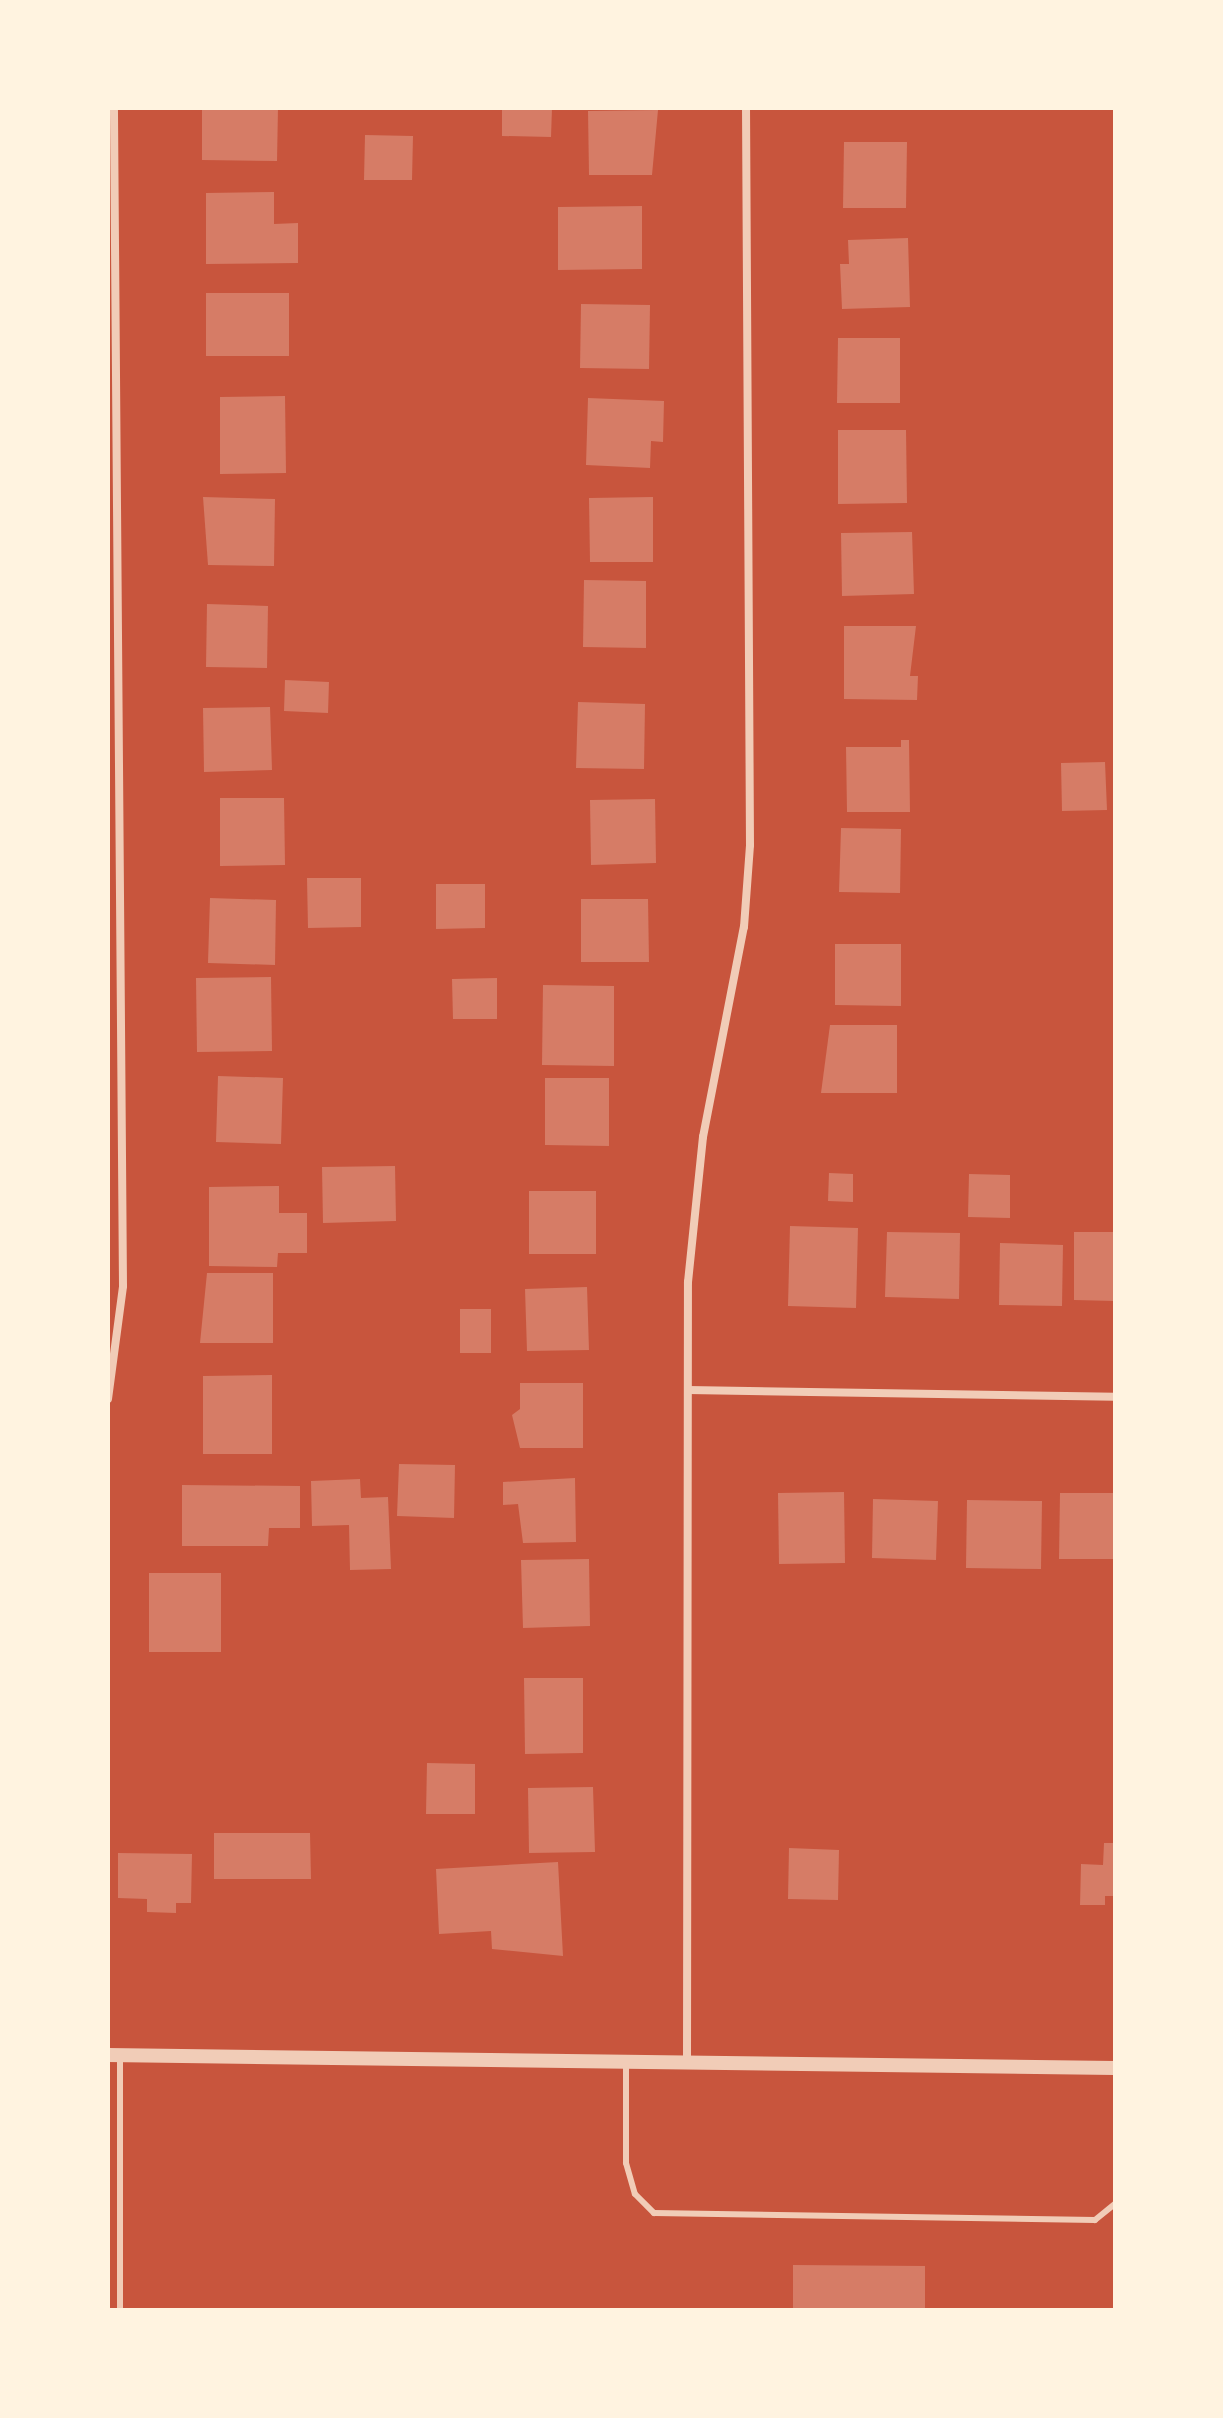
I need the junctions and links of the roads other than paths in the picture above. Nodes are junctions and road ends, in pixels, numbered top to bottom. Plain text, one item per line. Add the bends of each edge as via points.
1 (114, 108) edge
2 (746, 108) edge
3 (688, 1390) junction
4 (1115, 1397) edge
5 (108, 1399) edge
6 (114, 2055) edge
7 (626, 2062) junction
8 (687, 2063) junction
9 (1115, 2068) edge
10 (1115, 2204) edge
11 (120, 2310) edge

1 - 5 street via 123,1286
2 - 3 street via 750,845 744,927 703,1137 688,1282
3 - 4 street
3 - 8 street
6 - 7 street
6 - 11 lane
7 - 8 street
7 - 10 lane via 626,2163 635,2194 654,2213 1095,2220
8 - 9 street

